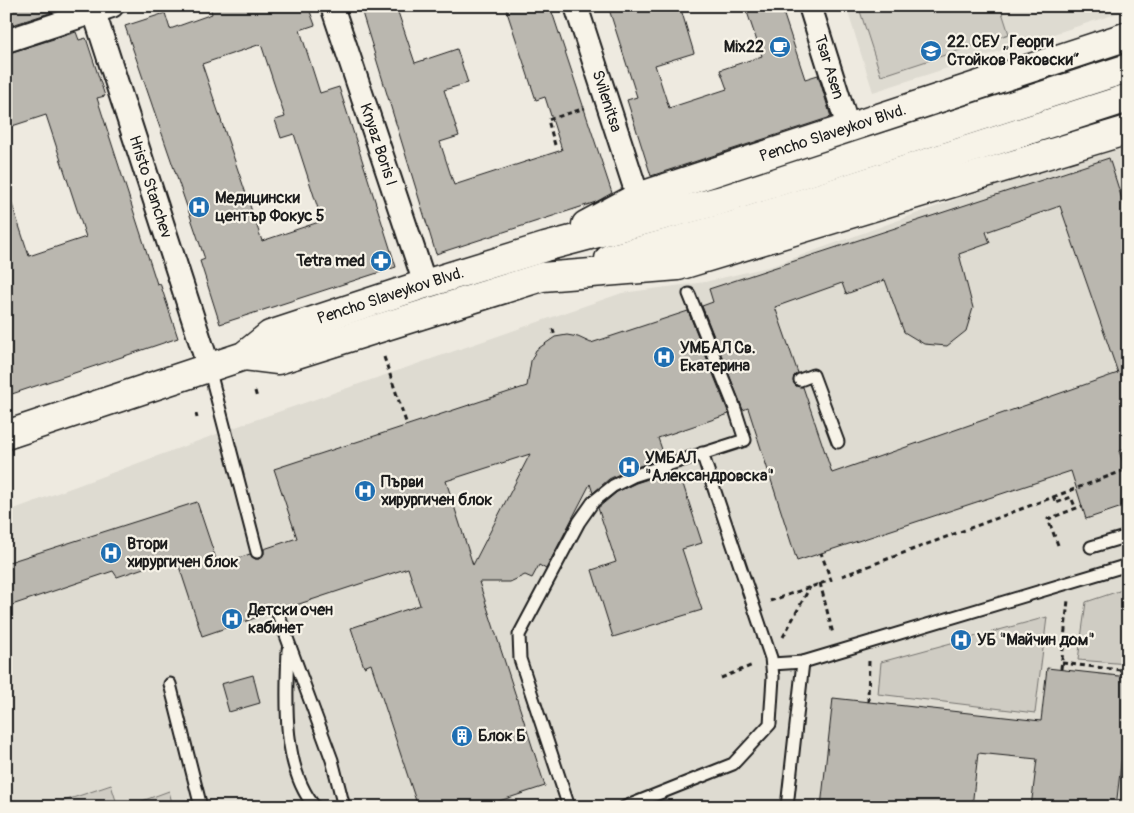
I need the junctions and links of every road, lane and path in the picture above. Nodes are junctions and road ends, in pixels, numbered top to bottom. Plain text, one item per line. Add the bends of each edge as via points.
1 (332, 6) edge
2 (576, 6) edge
3 (810, 6) edge
4 (99, 8) edge
5 (1128, 36) edge
6 (6, 41) edge
7 (1128, 68) edge
8 (1128, 98) edge
9 (607, 101) junction
10 (848, 127) junction
11 (1128, 130) edge
12 (555, 144) dead end
13 (638, 197) junction
14 (545, 247) junction
15 (542, 278) junction
16 (424, 284) junction
17 (689, 294) dead end
18 (553, 329) dead end
19 (555, 337) dead end
20 (244, 356) junction
21 (384, 357) dead end
22 (209, 368) junction
23 (800, 380) dead end
24 (255, 391) dead end
25 (257, 398) dead end
26 (744, 399) dead end
27 (733, 403) junction
28 (196, 414) dead end
29 (197, 418) dead end
30 (407, 425) dead end
31 (6, 435) edge
32 (838, 442) dead end
33 (702, 454) junction
34 (1128, 469) edge
35 (1053, 496) junction
36 (1082, 506) dead end
37 (1076, 509) junction
38 (1128, 536) edge
39 (1058, 546) dead end
40 (1091, 547) dead end
41 (258, 552) dead end
42 (821, 553) dead end
43 (1128, 565) edge
44 (842, 576) dead end
45 (1070, 582) junction
46 (820, 583) junction
47 (810, 587) junction
48 (753, 607) junction
49 (277, 611) dead end
50 (288, 646) junction
51 (837, 651) junction
52 (771, 661) junction
53 (803, 662) junction
54 (1062, 663) junction
55 (869, 669) dead end
56 (1061, 669) dead end
57 (1128, 671) edge
58 (721, 678) dead end
59 (170, 684) dead end
60 (868, 702) dead end
61 (202, 807) edge
62 (315, 807) edge
63 (344, 807) edge
64 (568, 807) edge
65 (625, 807) edge
66 (787, 807) edge

1 - 16 street, Knyaz Boris I
2 - 9 street, Svilenitsa
3 - 10 street, Tsar Asen
4 - 6 street
4 - 22 street, Hristo Stanchev
5 - 10 main road, Pencho Slaveykov Blvd.
7 - 14 main road, Pencho Slaveykov Blvd. via 722,200
8 - 15 main road, Pencho Slaveykov Blvd. via 731,226
9 - 12 path via 548,120
9 - 13 street, Svilenitsa
10 - 13 main road, Pencho Slaveykov Blvd.
11 - 15 main road, Pencho Slaveykov Blvd. via 678,266
13 - 14 main road, Pencho Slaveykov Blvd.
14 - 16 main road, Pencho Slaveykov Blvd.
15 - 20 main road, Pencho Slaveykov Blvd. via 278,360
16 - 20 main road, Pencho Slaveykov Blvd. via 270,335
17 - 27 lane
18 - 19 path
20 - 22 main road, Pencho Slaveykov Blvd.
21 - 30 path
22 - 31 main road, Pencho Slaveykov Blvd.
22 - 41 lane
23 - 32 lane via 813,375
24 - 25 path
26 - 27 lane
27 - 33 lane via 745,440
28 - 29 path
33 - 48 lane
33 - 64 lane via 633,476 613,486 593,502 579,522 519,635 520,659
34 - 35 path
35 - 37 path via 1056,503 1071,497
35 - 44 path
36 - 37 path
37 - 39 path via 1048,519
38 - 40 lane
42 - 46 path via 830,580
43 - 45 lane
45 - 51 lane
45 - 54 path
46 - 47 path
46 - 51 path
47 - 48 path
47 - 52 path
48 - 52 lane
49 - 50 lane
50 - 62 lane via 290,748 296,775
50 - 63 lane via 332,760
51 - 53 lane
52 - 53 lane
52 - 58 path
52 - 65 lane via 770,724 733,764
53 - 66 lane
54 - 56 path
54 - 57 path
55 - 60 path
59 - 61 lane

